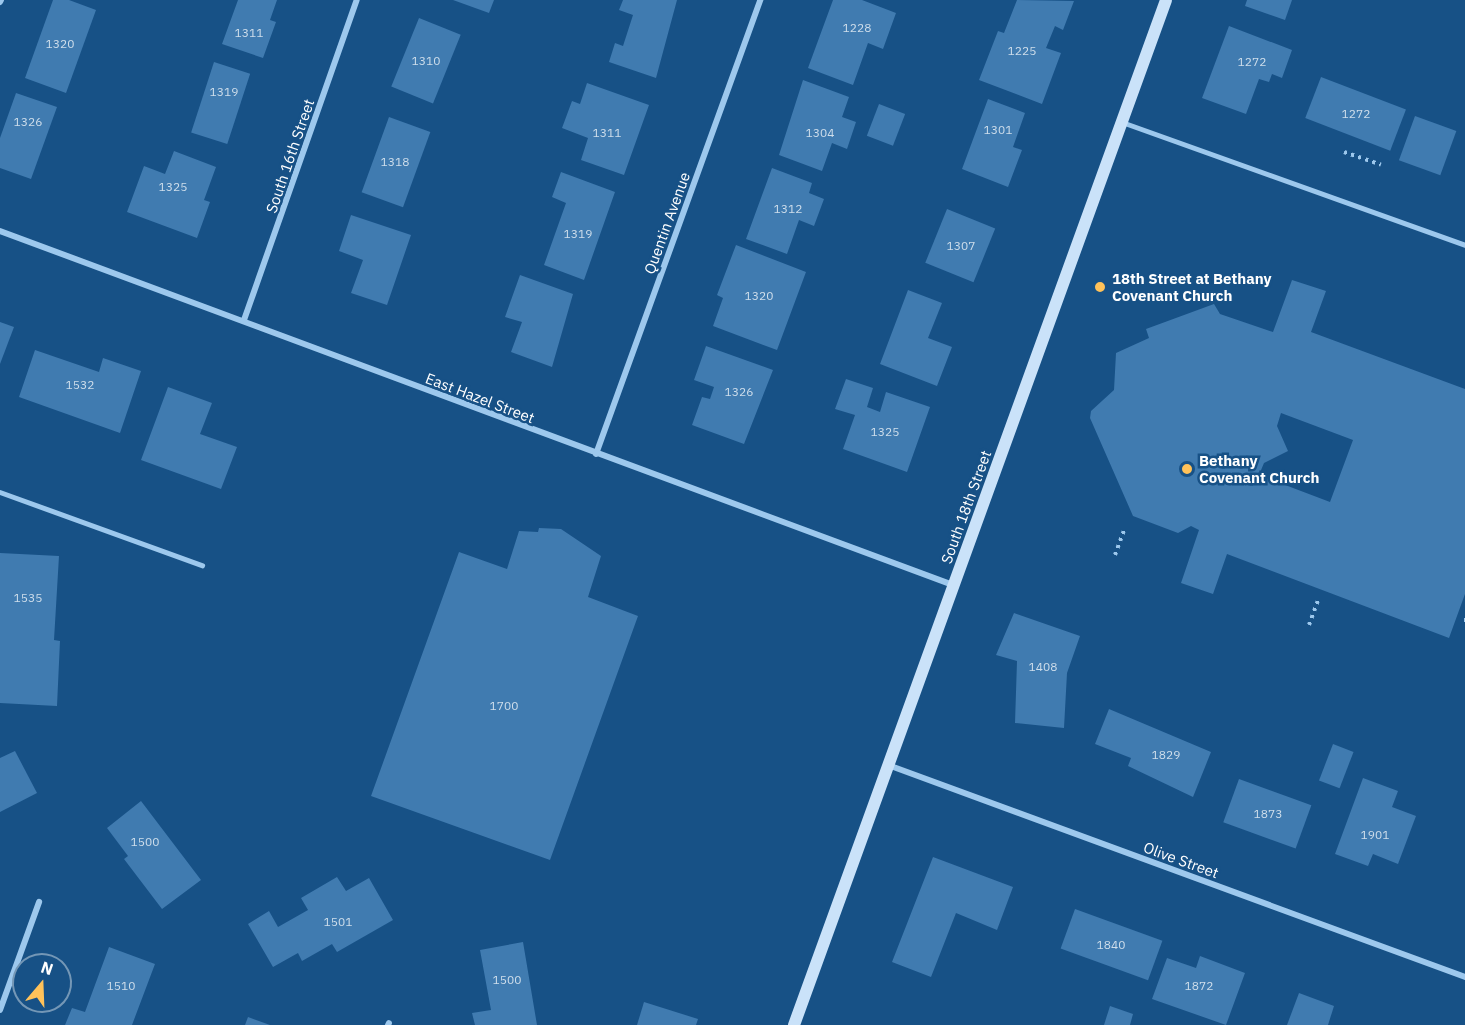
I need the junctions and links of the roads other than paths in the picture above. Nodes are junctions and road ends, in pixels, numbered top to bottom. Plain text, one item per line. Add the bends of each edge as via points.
1 (357, 0) edge
2 (760, 0) edge
3 (1166, 0) edge
4 (1122, 122) junction
5 (0, 231) edge
6 (1465, 245) edge
7 (244, 320) junction
8 (596, 454) junction
9 (0, 492) edge
10 (202, 565) dead end
11 (953, 585) junction
12 (888, 765) junction
13 (39, 902) dead end
14 (1465, 977) edge
15 (0, 1010) edge
16 (794, 1025) edge

1 - 7 street, South 16th Street
2 - 8 street, Quentin Avenue
3 - 4 street, South 18th Street
4 - 6 lane
4 - 11 street, South 18th Street
5 - 7 street, East Hazel Street
7 - 8 street, East Hazel Street
8 - 11 street, East Hazel Street
9 - 10 lane
11 - 12 street, South 18th Street
12 - 14 street, Olive Street
12 - 16 street, South 18th Street
13 - 15 street

